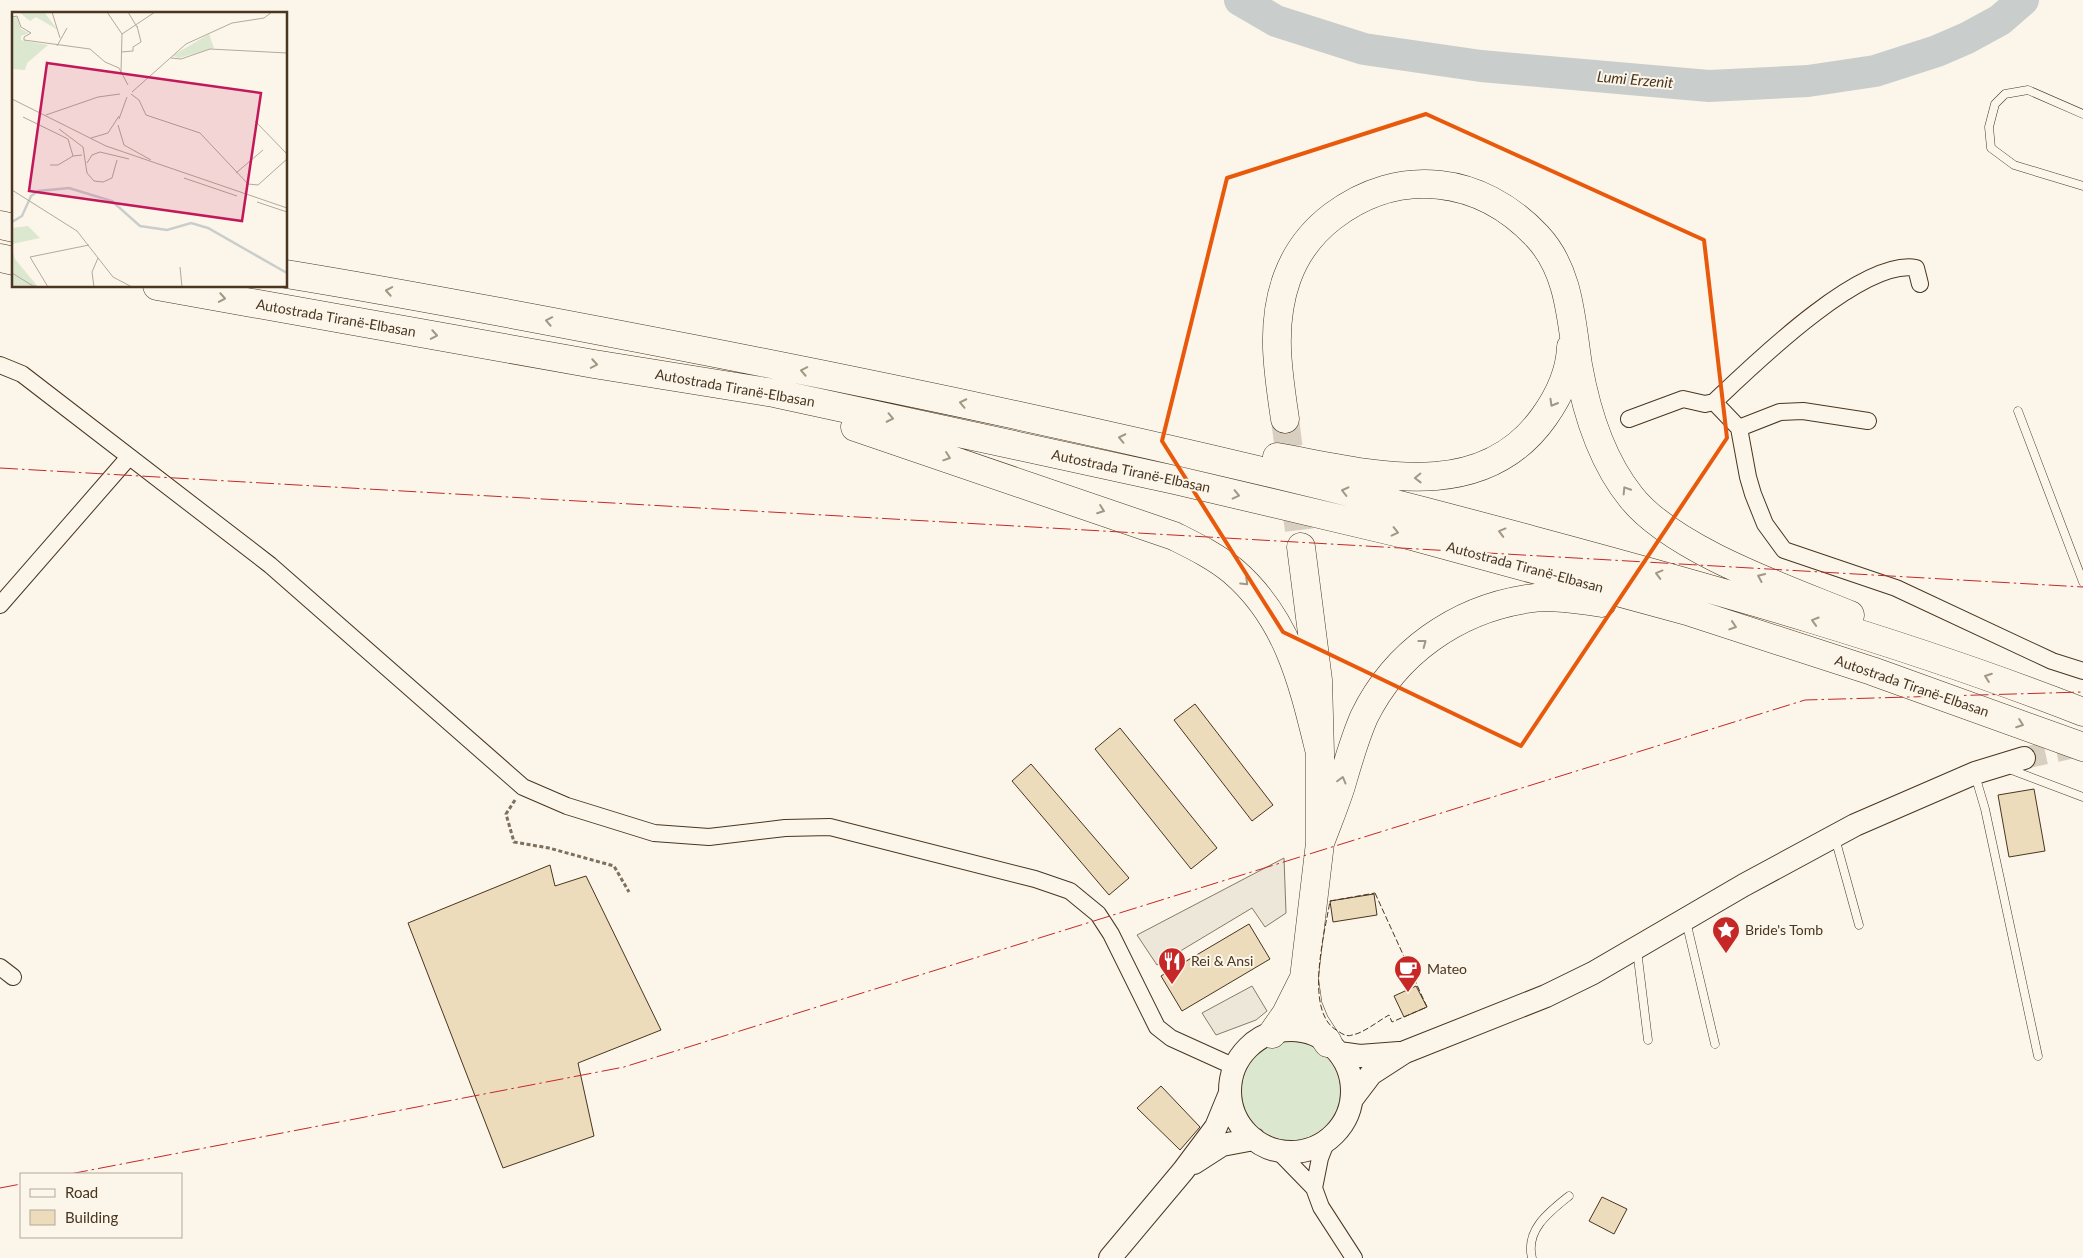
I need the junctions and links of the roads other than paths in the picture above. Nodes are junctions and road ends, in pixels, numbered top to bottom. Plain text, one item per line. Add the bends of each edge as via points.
1 (2083, 114) edge
2 (2083, 186) edge
3 (288, 274) edge
4 (1920, 284) dead end
5 (168, 288) edge
6 (1572, 323) junction
7 (0, 365) edge
8 (774, 393) junction
9 (1714, 402) junction
10 (2018, 411) dead end
11 (1285, 419) tunnel mouth
12 (1629, 419) dead end
13 (1868, 421) dead end
14 (1739, 428) junction
15 (1170, 448) junction
16 (129, 457) junction
17 (1301, 547) tunnel mouth
18 (2083, 582) edge
19 (0, 605) edge
20 (1687, 611) junction
21 (1878, 640) junction
22 (2083, 671) edge
23 (2083, 712) edge
24 (2083, 747) edge
25 (1320, 753) junction
26 (2024, 758) tunnel mouth
27 (2000, 766) junction
28 (1975, 773) junction
29 (2083, 797) edge
30 (1835, 836) junction
31 (1320, 843) junction
32 (1686, 920) junction
33 (1859, 925) dead end
34 (1637, 948) junction
35 (0, 967) edge
36 (14, 977) dead end
37 (1304, 978) junction
38 (1272, 1034) junction
39 (1648, 1040) dead end
40 (1715, 1044) dead end
41 (1334, 1048) junction
42 (1405, 1052) junction
43 (2038, 1056) dead end
44 (1235, 1067) junction
45 (1230, 1093) junction
46 (1352, 1099) junction
47 (1254, 1139) junction
48 (1327, 1140) junction
49 (1278, 1151) junction
50 (1183, 1171) junction
51 (1314, 1188) junction
52 (1569, 1196) dead end
53 (1110, 1258) edge
54 (1354, 1258) edge
55 (1532, 1258) edge

1 - 2 lane via 2028,90 2006,94 1994,104 1989,127 1991,148 2014,165
15 -> 3 highway, Autostrada Tiranë-Elbasan via 802,370 402,293
4 - 9 street via 1916,268 1905,266 1882,272 1839,296 1764,354
5 -> 8 highway, Autostrada Tiranë-Elbasan via 603,366
6 - 11 highway via 1565,287 1548,251 1509,210 1479,194 1450,186 1408,184 1385,189 1363,197 1325,223 1308,240 1293,264 1280,302 1277,324 1277,365
6 -> 15 highway via 1568,367 1551,407 1528,438 1503,455 1473,469 1438,477 1408,478 1190,440
21 -> 6 highway via 1865,621 1710,554 1668,530 1631,497 1614,471 1593,420 1584,392
7 - 16 street via 22,374
8 -> 20 highway, Autostrada Tiranë-Elbasan via 1175,480 1398,533
8 -> 25 highway via 790,412 885,436 1174,536 1206,552 1254,591 1287,640 1301,676
9 - 12 street via 1705,404 1683,399
9 - 14 street
10 - 18 lane
13 - 14 street via 1780,412
14 - 22 street via 1753,494 1765,524 1784,550 1896,588 2052,660
21 -> 15 highway, Autostrada Tiranë-Elbasan via 1695,584 1412,507
16 - 19 street
16 - 44 street via 270,565 523,787 567,806 654,833 708,836 830,827 1025,877 1070,892 1098,914 1111,934 1157,1026 1171,1038
17 - 25 highway via 1318,680
20 -> 24 highway, Autostrada Tiranë-Elbasan via 1872,671
31 -> 20 highway via 1349,755 1372,701 1401,663 1439,631 1461,618 1526,599 1575,598 1669,621
23 -> 21 highway, Autostrada Tiranë-Elbasan
25 - 31 highway
26 - 27 main road
27 - 28 main road
27 - 29 lane
28 - 30 main road
28 - 43 lane
30 - 32 main road
30 - 33 lane
31 - 37 highway
32 - 34 main road
32 - 40 lane
34 - 39 lane
34 - 42 main road via 1546,996
35 - 36 street
37 - 38 highway
37 - 41 highway via 1308,1006 1315,1023
38 - 41 main road via 1309,1033
38 - 44 main road via 1251,1046
41 - 42 main road via 1360,1056
41 - 46 main road via 1350,1075
42 - 46 main road via 1371,1074
44 - 45 main road
45 - 47 main road via 1237,1119
45 - 50 main road via 1216,1126
46 - 48 main road via 1344,1122
47 - 49 main road
47 - 50 main road via 1222,1145
48 - 49 main road via 1305,1151
48 - 51 street
49 - 51 street
50 - 53 main road
51 - 54 street via 1321,1207
52 - 55 lane via 1543,1218 1532,1235

